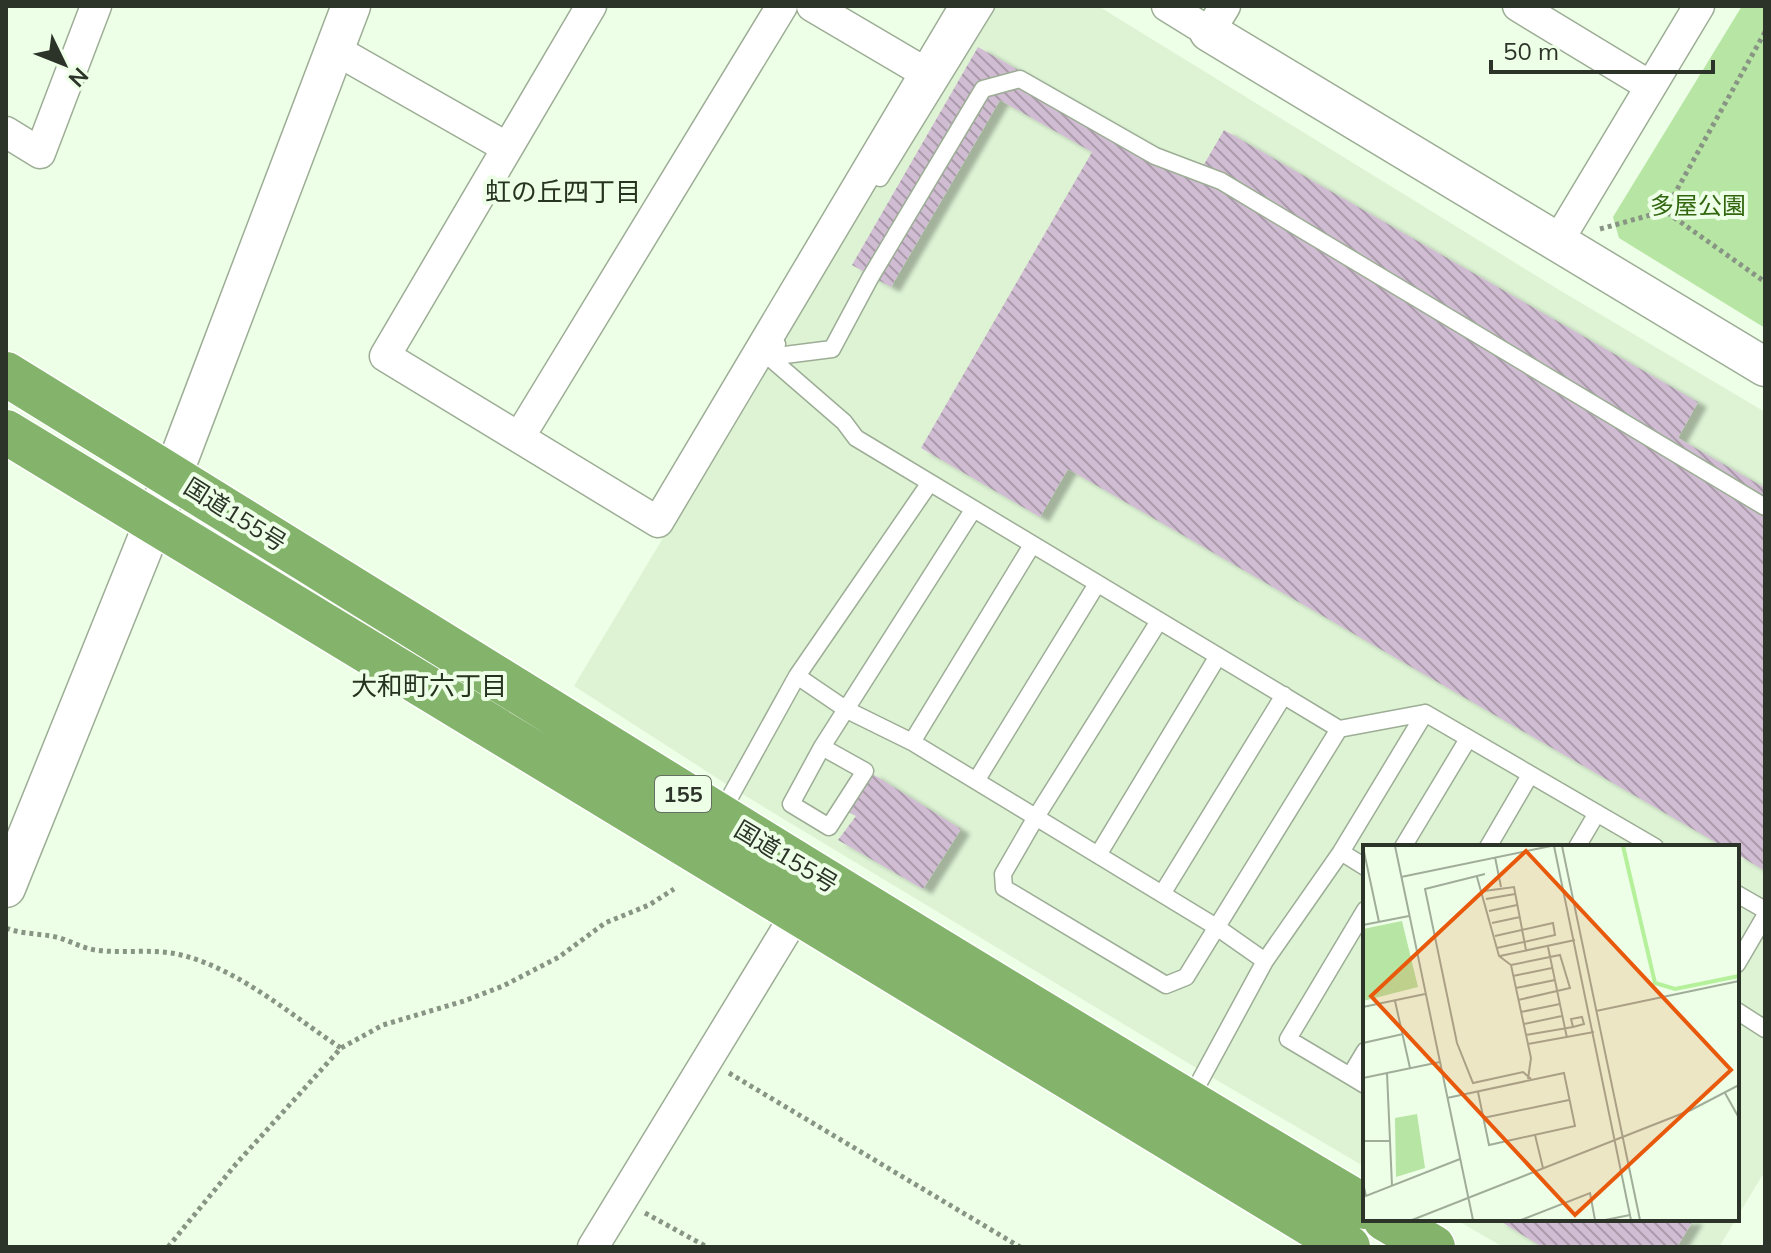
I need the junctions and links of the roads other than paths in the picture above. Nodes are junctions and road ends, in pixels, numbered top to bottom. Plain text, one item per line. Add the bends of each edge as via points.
1 (96, 6) edge
2 (351, 6) edge
3 (591, 6) edge
4 (782, 6) edge
5 (812, 6) edge
6 (965, 6) edge
7 (986, 6) edge
8 (1167, 6) edge
9 (1518, 6) edge
10 (1699, 6) edge
11 (1217, 19) edge
12 (334, 49) junction
13 (924, 72) junction
14 (1650, 86) junction
15 (6, 132) edge
16 (506, 147) junction
17 (1558, 241) junction
18 (769, 357) junction
19 (1765, 367) edge
20 (6, 374) edge
21 (6, 432) edge
22 (520, 436) junction
23 (172, 477) junction
24 (929, 484) junction
25 (1765, 507) edge
26 (973, 510) junction
27 (155, 521) junction
28 (1032, 545) junction
29 (1097, 584) junction
30 (1159, 621) junction
31 (1218, 656) junction
32 (797, 676) junction
33 (1284, 695) junction
34 (847, 710) junction
35 (1425, 713) junction
36 (1339, 729) junction
37 (1468, 739) junction
38 (912, 742) junction
39 (822, 747) junction
40 (1530, 775) junction
41 (976, 781) junction
42 (1597, 813) junction
43 (719, 816) junction
44 (1036, 817) junction
45 (1404, 845) edge
46 (1489, 845) edge
47 (1578, 845) edge
48 (1652, 845) edge
49 (1341, 852) junction
50 (1098, 855) junction
51 (1363, 866) edge
52 (6, 888) edge
53 (1162, 894) junction
54 (1739, 895) edge
55 (798, 911) junction
56 (1363, 913) edge
57 (1765, 913) edge
58 (1218, 928) junction
59 (1739, 960) edge
60 (1265, 961) junction
61 (1739, 1012) edge
62 (1765, 1029) edge
63 (1363, 1054) edge
64 (1350, 1076) junction
65 (1363, 1084) edge
66 (1189, 1102) junction
67 (1363, 1206) edge
68 (1388, 1221) edge
69 (593, 1247) edge
70 (1348, 1247) edge
71 (1433, 1247) edge

1 - 15 street via 40,153
2 - 12 street
3 - 16 street
4 - 22 street
5 - 13 street
6 - 13 street
7 - 18 lane
8 - 11 street
9 - 14 street
10 - 14 street
11 - 17 street
12 - 16 street
12 - 23 street
13 - 22 street via 658,522
14 - 17 street
16 - 22 street via 385,356
17 - 19 street
18 - 24 lane via 856,438
18 - 25 lane via 832,349 983,89 1020,79 1155,156 1221,181
20 - 23 highway, 国道155号 / 155
21 - 27 highway, 国道155号 / 155
23 - 27 street
23 - 43 highway, 国道155号 / 155
24 - 26 lane
24 - 32 lane
26 - 28 lane
26 - 34 lane
27 - 52 street
27 - 55 highway, 国道155号 / 155
28 - 29 lane
28 - 38 lane
29 - 30 lane
29 - 41 lane
30 - 31 lane
30 - 44 lane
31 - 33 lane
31 - 50 lane
32 - 34 lane
32 - 43 lane
33 - 36 lane
33 - 53 lane
34 - 38 lane
34 - 39 lane
35 - 36 lane
35 - 37 lane
35 - 49 lane
36 - 58 lane
37 - 40 lane
37 - 45 lane
38 - 41 lane
39 - 39 lane via 791,804 829,827 865,771
40 - 42 lane
40 - 46 lane
41 - 44 lane
42 - 47 lane
42 - 48 lane
43 - 66 highway, 国道155号 / 155
44 - 50 lane
44 - 58 lane via 1003,874 1004,888 1166,985 1186,977
49 - 51 lane
49 - 60 lane
50 - 53 lane
53 - 58 lane
54 - 57 lane
55 - 69 street
55 - 70 highway, 国道155号 / 155
56 - 64 lane via 1288,1039
57 - 59 lane
58 - 60 lane
60 - 66 lane
61 - 62 lane
63 - 64 lane
64 - 65 lane
66 - 67 highway, 国道155号 / 155
68 - 71 highway

